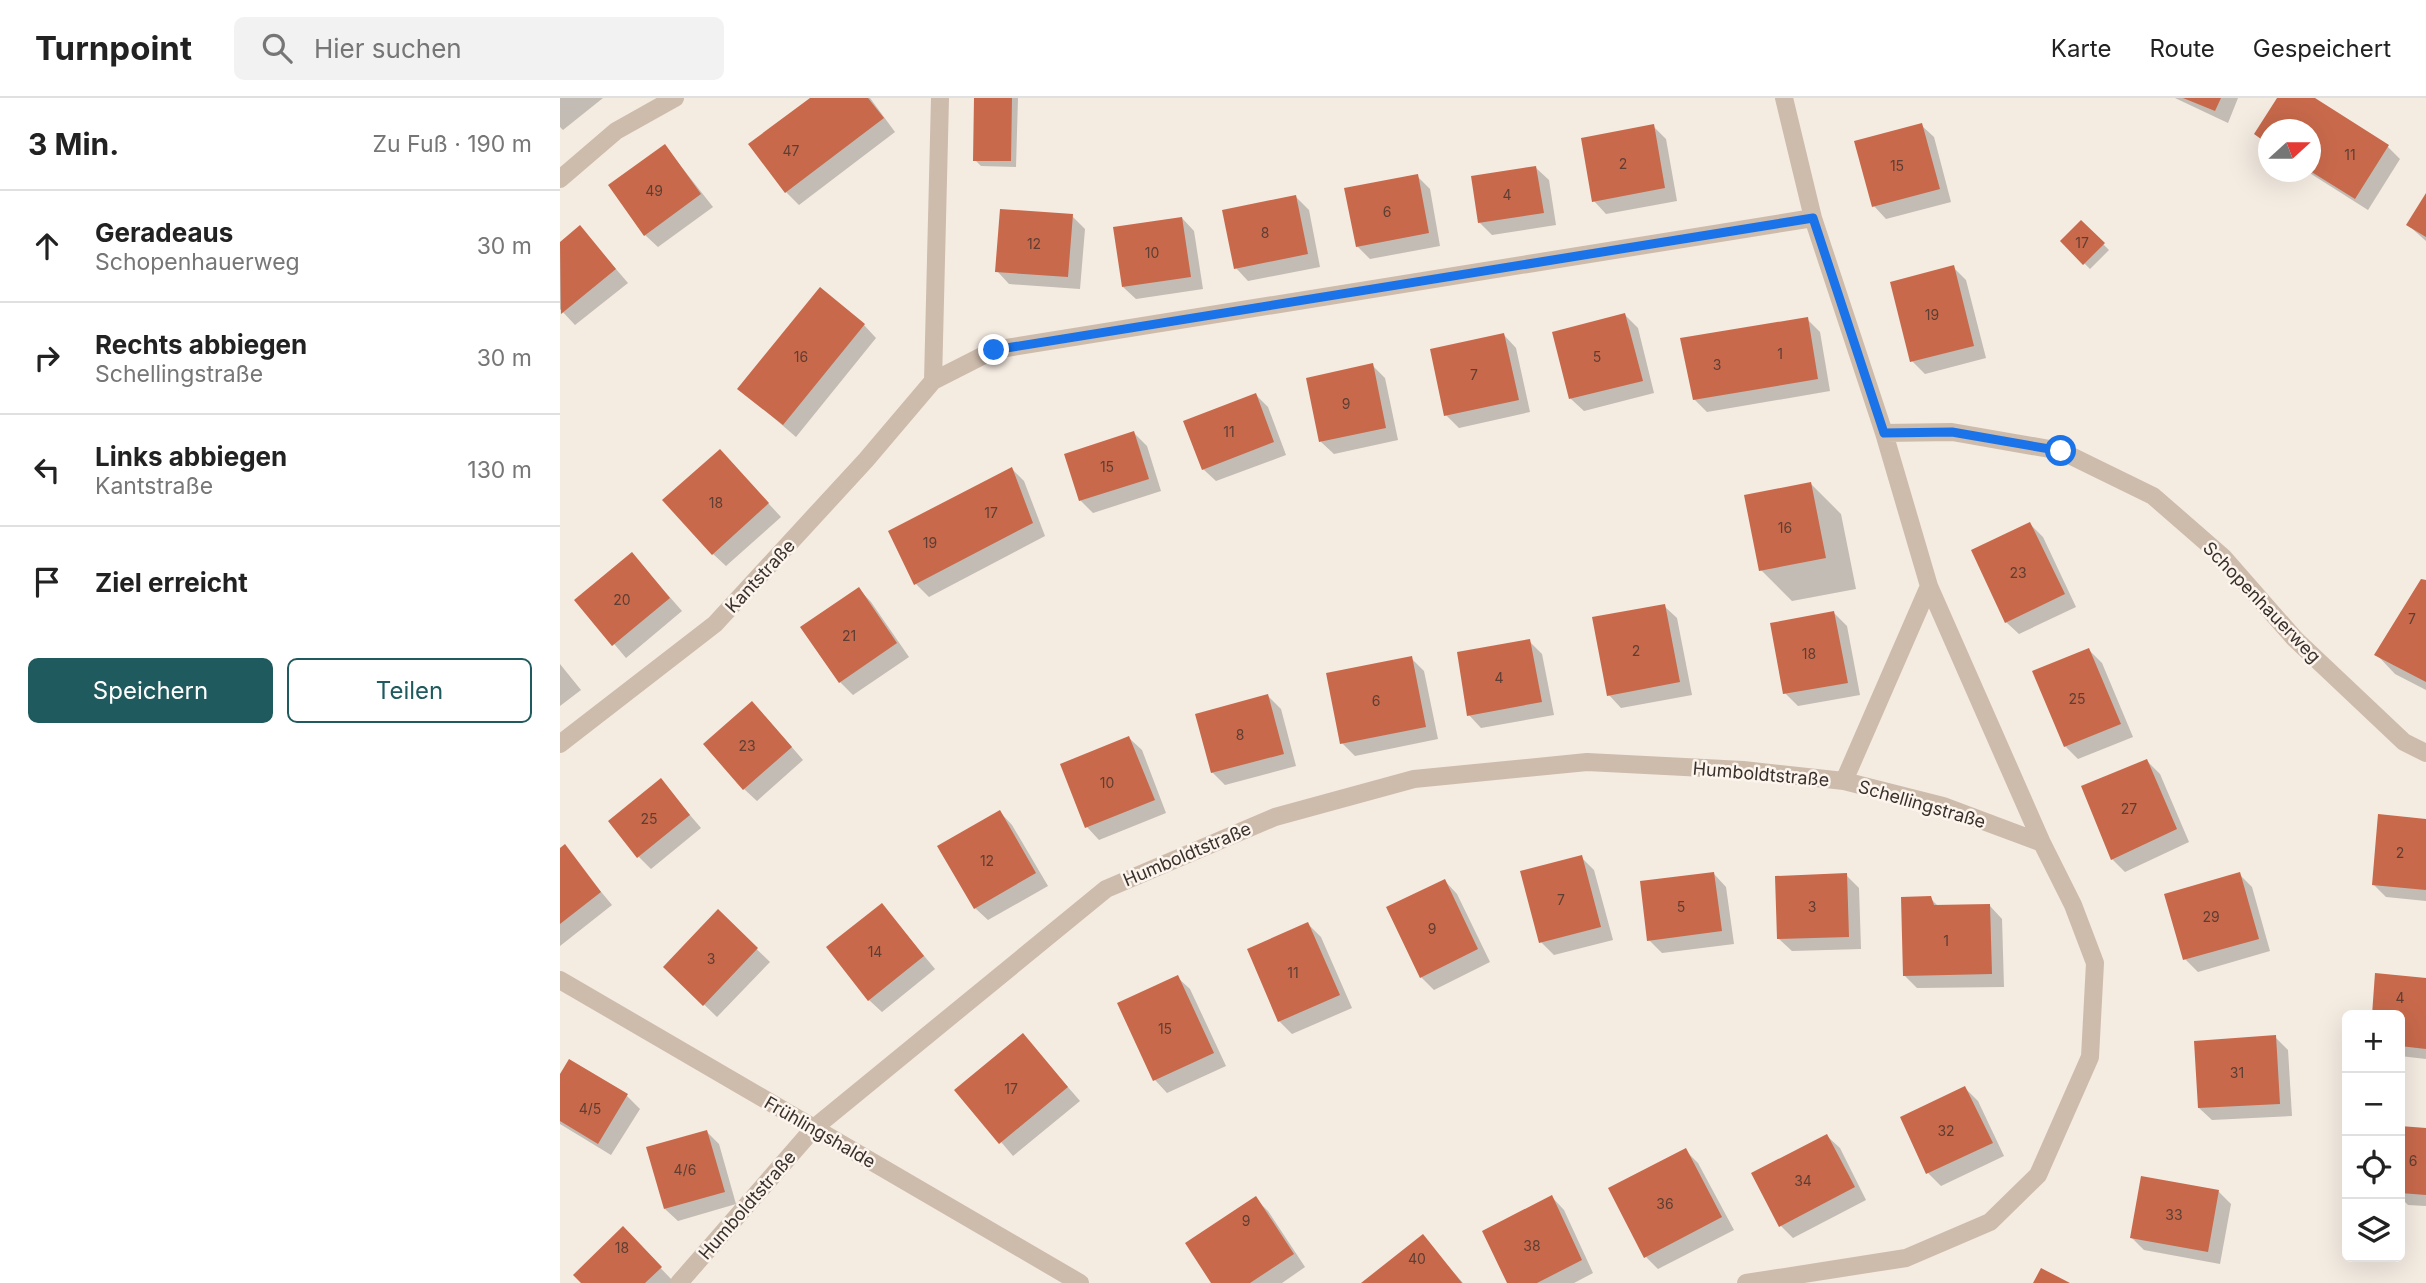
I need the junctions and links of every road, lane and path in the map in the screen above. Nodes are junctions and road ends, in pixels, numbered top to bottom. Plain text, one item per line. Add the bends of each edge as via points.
1 (674, 98) edge
2 (940, 98) edge
3 (1784, 98) edge
4 (560, 178) edge
5 (1813, 218) junction
6 (933, 381) junction
7 (1884, 433) junction
8 (1929, 586) junction
9 (560, 744) edge
10 (2426, 753) edge
11 (1843, 781) junction
12 (2042, 842) junction
13 (560, 980) edge
14 (814, 1128) junction
15 (679, 1283) edge
16 (1080, 1283) edge
17 (1746, 1283) edge

1 - 4 street via 616,131
2 - 6 street
3 - 5 street
5 - 6 street, Kantstraße via 994,350
5 - 7 street
6 - 9 street, Kantstraße via 715,624
7 - 8 street
7 - 10 street, Schopenhauerweg via 1952,432 2061,451 2153,496 2223,557 2295,639 2404,742
8 - 11 street, Schellingstraße
8 - 12 street
11 - 12 street, Schellingstraße via 1943,806
11 - 14 street, Humboldtstraße via 1743,770 1587,762 1414,779 1275,817 1106,889
12 - 17 street via 2095,963 2090,1058 2038,1175 1990,1222 1906,1258
13 - 14 street, Frühlingshalde
14 - 15 street, Humboldtstraße
14 - 16 street, Frühlingshalde

